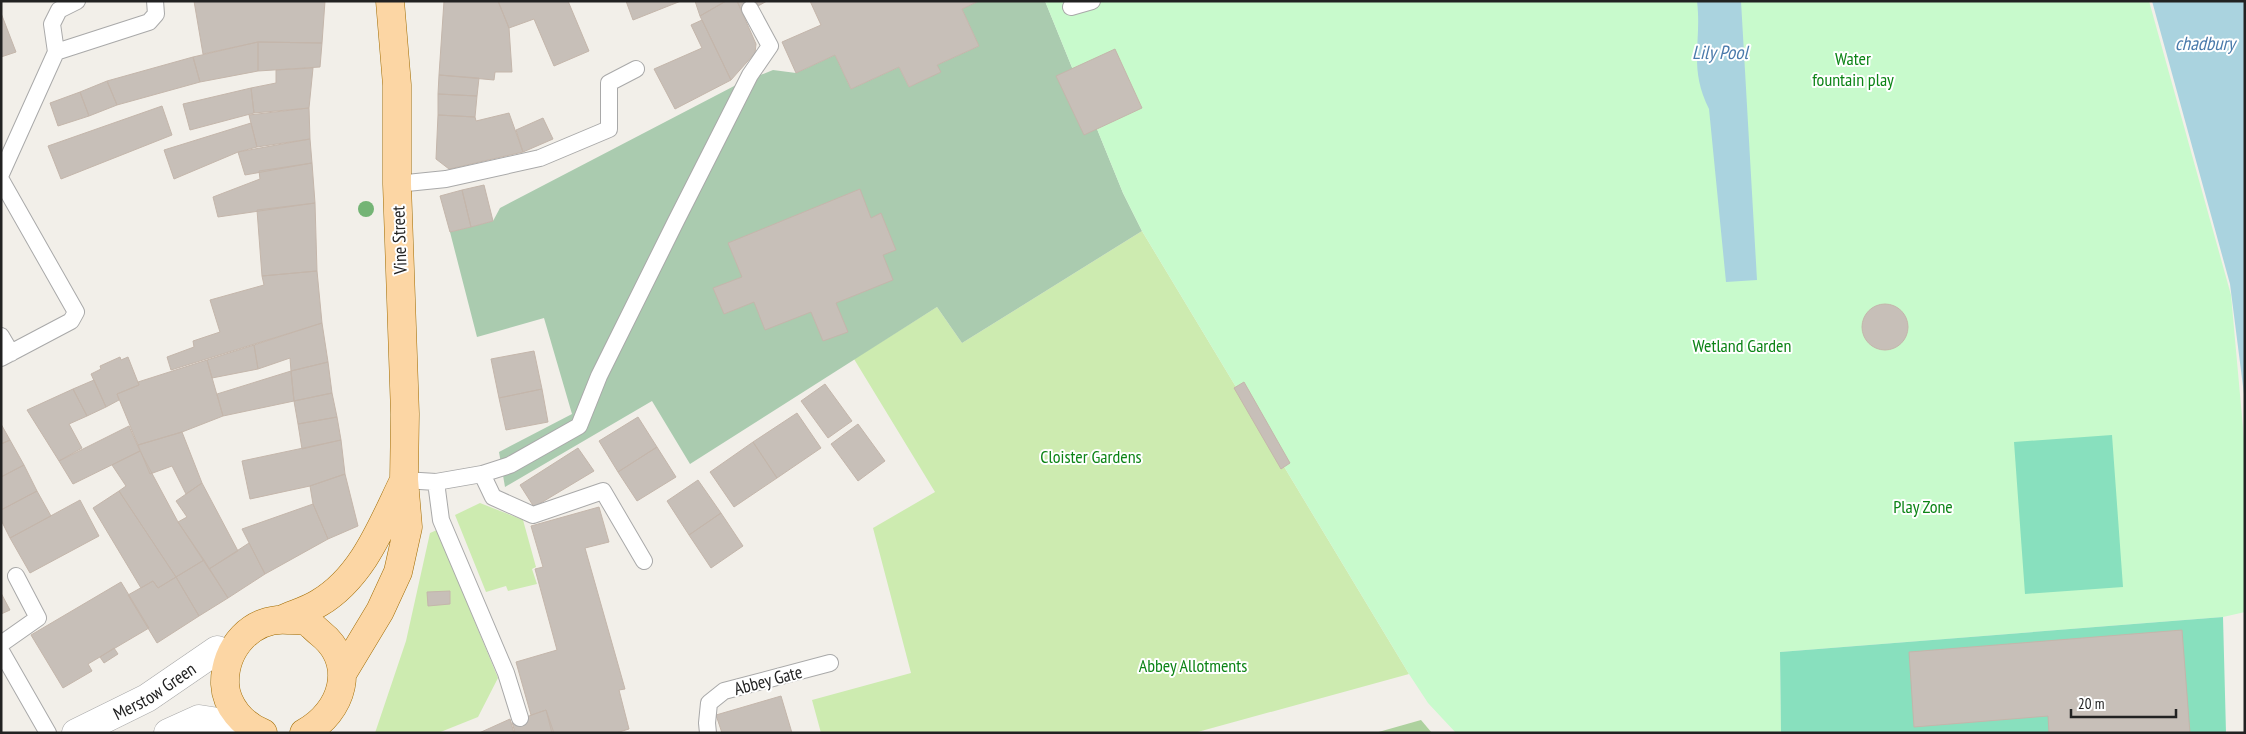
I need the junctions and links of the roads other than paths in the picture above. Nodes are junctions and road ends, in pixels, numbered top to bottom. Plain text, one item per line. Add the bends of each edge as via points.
1 (77, 1) edge
2 (155, 1) edge
3 (390, 1) edge
4 (1092, 1) edge
5 (1070, 7) dead end
6 (750, 9) dead end
7 (56, 52) junction
8 (636, 69) dead end
9 (1, 174) edge
10 (1, 180) edge
11 (397, 184) junction
12 (1, 336) edge
13 (6, 355) edge
14 (482, 474) junction
15 (404, 480) junction
16 (436, 482) junction
17 (644, 562) dead end
18 (16, 576) dead end
19 (283, 619) junction
20 (1, 644) edge
21 (1, 651) edge
22 (229, 656) junction
23 (830, 663) dead end
24 (340, 687) junction
25 (520, 718) dead end
26 (257, 730) edge
27 (48, 733) edge
28 (76, 733) edge
29 (168, 733) edge
30 (304, 733) edge
31 (341, 733) edge
32 (708, 733) edge

1 - 7 lane via 59,10 52,24
2 - 7 lane via 156,14 149,22
3 - 11 main road, Vine Street via 397,85
4 - 5 lane
6 - 14 lane via 770,46 750,75 676,221 599,376 580,426 510,465
7 - 9 lane
8 - 11 lane via 609,83 608,129 540,158 446,180
10 - 13 lane via 76,312 71,321
11 - 15 main road, Vine Street via 405,414
12 - 13 lane
14 - 16 lane
14 - 17 lane via 493,497 533,515 603,491
15 - 16 lane
15 - 19 main road, Vine Street via 359,566 325,599
15 - 24 main road, Vine Street via 408,527 398,572
16 - 25 lane via 442,520 506,673
18 - 20 lane via 38,618
19 - 22 main road via 259,625 247,633
19 - 24 main road via 305,621 325,637 334,648
21 - 27 lane
22 - 26 main road via 225,671 228,695 239,716
22 - 28 street, Merstow Green via 217,650 147,698
23 - 32 lane, Abbey Gate via 724,691 709,703
24 - 30 main road, Vine Street via 330,714
24 - 31 main road
26 - 29 street via 199,719

